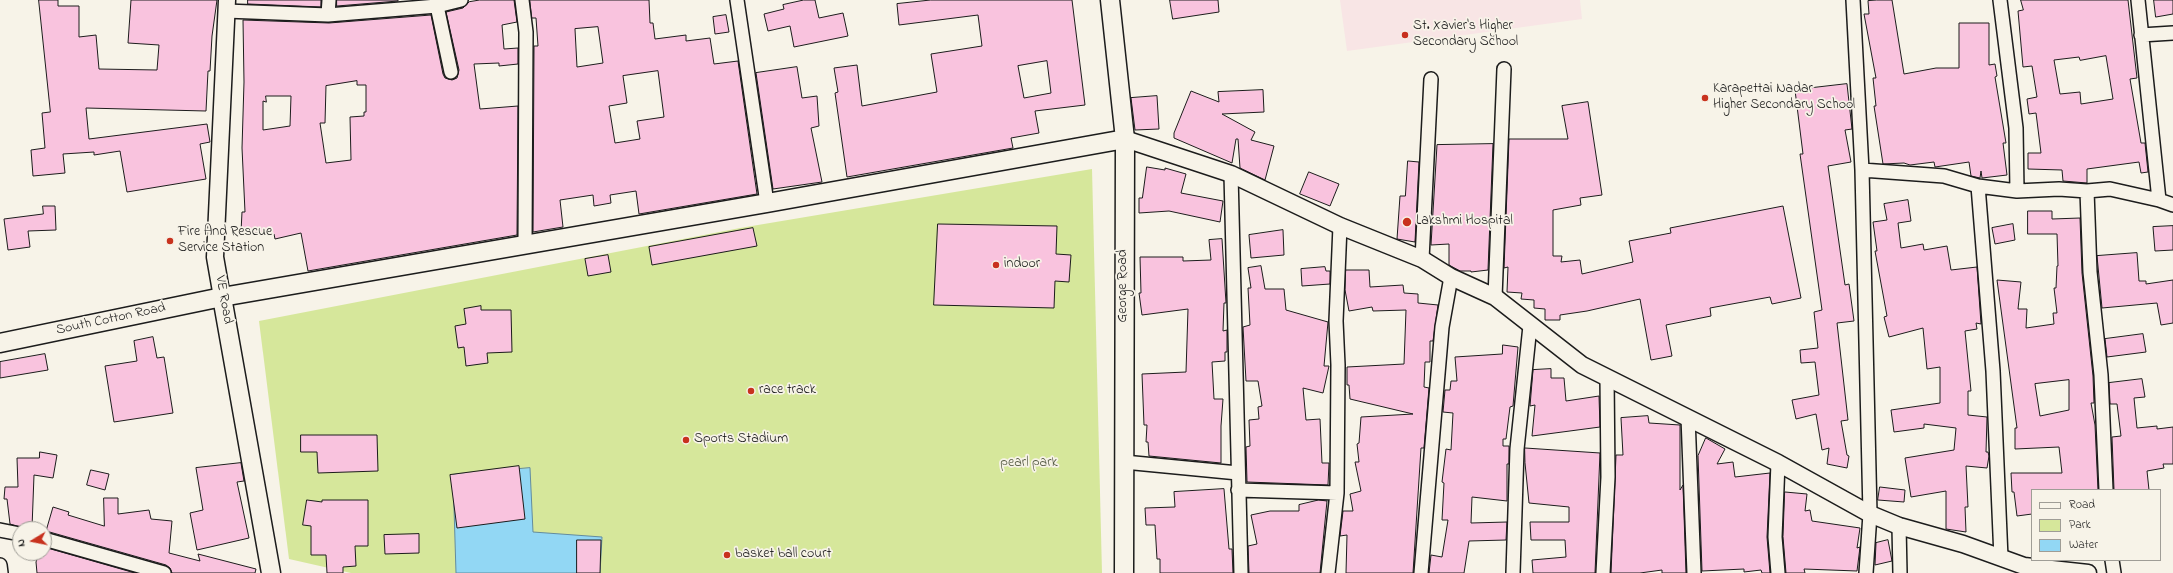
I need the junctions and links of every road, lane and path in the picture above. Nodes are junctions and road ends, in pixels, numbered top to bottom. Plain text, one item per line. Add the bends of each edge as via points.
1 (329, 0) edge
2 (461, 0) edge
3 (522, 0) edge
4 (737, 0) edge
5 (1110, 0) edge
6 (1853, 0) edge
7 (2000, 0) edge
8 (2138, 0) edge
9 (227, 6) edge
10 (437, 6) junction
11 (328, 15) junction
12 (2173, 33) edge
13 (2141, 35) junction
14 (1504, 69) dead end
15 (451, 72) dead end
16 (1431, 79) dead end
17 (1125, 139) junction
18 (1862, 170) junction
19 (1231, 174) junction
20 (1978, 186) junction
21 (2017, 191) junction
22 (2087, 191) junction
23 (2159, 200) junction
24 (767, 203) junction
25 (2173, 205) edge
26 (1340, 226) junction
27 (525, 245) junction
28 (1422, 259) junction
29 (1451, 277) junction
30 (222, 297) junction
31 (1495, 297) junction
32 (1530, 326) junction
33 (0, 343) edge
34 (1607, 377) junction
35 (1688, 417) junction
36 (1124, 462) junction
37 (1778, 463) junction
38 (1238, 473) junction
39 (2106, 489) edge
40 (1238, 490) junction
41 (1336, 493) junction
42 (1870, 514) junction
43 (1899, 526) junction
44 (0, 530) edge
45 (12, 532) edge
46 (52, 541) edge
47 (2001, 558) junction
48 (2112, 561) edge
49 (0, 565) edge
50 (1, 573) edge
51 (164, 573) edge
52 (271, 573) edge
53 (1124, 573) edge
54 (1241, 573) edge
55 (1328, 573) edge
56 (1421, 573) edge
57 (1513, 573) edge
58 (1603, 573) edge
59 (1694, 573) edge
60 (1778, 573) edge
61 (1866, 573) edge
62 (1900, 573) edge
63 (2088, 573) edge
64 (2114, 573) edge

1 - 11 street
2 - 10 street
3 - 27 street via 526,32
4 - 24 street
5 - 17 main road, George Road
6 - 18 street
7 - 21 street via 2016,128
8 - 13 street
9 - 11 street
9 - 30 street, VE Road via 215,257
10 - 11 street
10 - 15 street
12 - 13 street
13 - 23 street
14 - 31 street
16 - 28 street
17 - 19 street
17 - 24 main road, South Cotton Road
17 - 36 main road, George Road
18 - 20 street via 1944,176
18 - 42 street
19 - 26 street
19 - 38 street
20 - 21 street
20 - 47 street via 1993,371
21 - 22 street
22 - 23 street via 2110,189
22 - 39 street via 2090,272 2101,374
23 - 25 street
24 - 27 main road, South Cotton Road
26 - 28 street
26 - 41 street via 1336,321
27 - 30 main road, South Cotton Road
28 - 29 street
29 - 31 street
29 - 56 street via 1442,327
30 - 33 main road, South Cotton Road
30 - 52 main road, VE Road
31 - 32 street
32 - 34 street via 1582,365
32 - 57 street via 1517,449
34 - 35 street
34 - 58 street via 1608,477
35 - 37 street
35 - 59 street
36 - 38 street
36 - 53 main road, George Road
37 - 42 street
37 - 60 street via 1775,537
38 - 40 street
40 - 41 street
40 - 54 street
41 - 55 street
42 - 43 street
42 - 61 street
43 - 47 street
43 - 62 street
44 - 45 street
46 - 51 street
47 - 63 street via 2024,566
48 - 64 street
49 - 50 street

